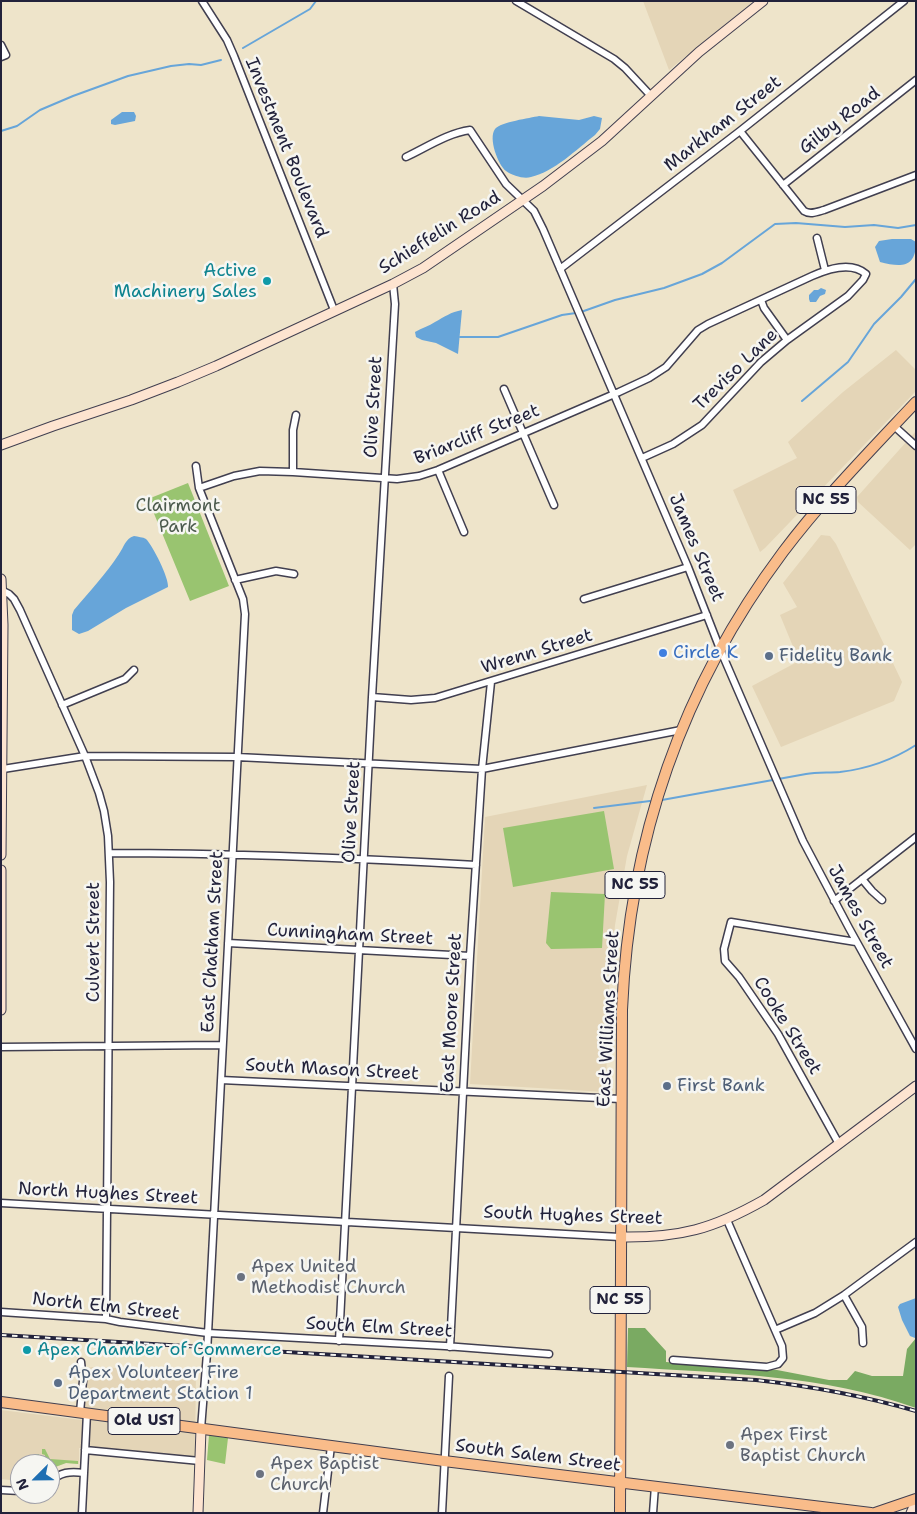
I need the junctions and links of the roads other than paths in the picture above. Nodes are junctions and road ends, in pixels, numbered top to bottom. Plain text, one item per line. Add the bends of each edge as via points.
1 (202, 1) edge
2 (516, 1) edge
3 (763, 1) edge
4 (904, 1) edge
5 (1, 45) edge
6 (1, 58) edge
7 (916, 80) edge
8 (651, 96) junction
9 (740, 131) junction
10 (406, 157) dead end
11 (916, 174) edge
12 (783, 185) junction
13 (522, 200) junction
14 (817, 238) dead end
15 (560, 269) junction
16 (825, 270) junction
17 (866, 274) joint
18 (393, 284) junction
19 (761, 300) junction
20 (334, 310) junction
21 (787, 340) junction
22 (504, 389) dead end
23 (614, 395) junction
24 (916, 402) edge
25 (296, 415) dead end
26 (894, 426) junction
27 (523, 433) junction
28 (1, 445) edge
29 (916, 446) edge
30 (642, 458) junction
31 (196, 466) dead end
32 (438, 470) junction
33 (293, 472) junction
34 (385, 478) junction
35 (199, 488) junction
36 (554, 505) dead end
37 (464, 532) dead end
38 (688, 567) junction
39 (294, 574) dead end
40 (1, 579) edge
41 (235, 580) junction
42 (3, 590) junction
43 (584, 599) dead end
44 (707, 615) junction
45 (720, 649) junction
46 (134, 670) dead end
47 (492, 682) junction
48 (372, 697) junction
49 (62, 705) junction
50 (2, 720) edge
51 (681, 730) junction
52 (85, 756) junction
53 (238, 757) junction
54 (369, 763) junction
55 (3, 769) junction
56 (482, 769) junction
57 (916, 837) edge
58 (109, 854) junction
59 (233, 854) junction
60 (1, 855) edge
61 (364, 859) junction
62 (476, 865) junction
63 (1, 870) edge
64 (862, 879) junction
65 (882, 900) dead end
66 (834, 901) junction
67 (856, 942) junction
68 (228, 943) junction
69 (2, 946) edge
70 (360, 951) junction
71 (470, 956) junction
72 (1, 1010) edge
73 (222, 1045) junction
74 (109, 1046) junction
75 (1, 1047) edge
76 (916, 1049) edge
77 (221, 1080) junction
78 (916, 1086) edge
79 (352, 1087) junction
80 (463, 1092) junction
81 (621, 1099) junction
82 (840, 1144) junction
83 (1, 1203) edge
84 (107, 1208) junction
85 (214, 1215) junction
86 (727, 1220) junction
87 (346, 1221) junction
88 (456, 1228) junction
89 (620, 1237) junction
90 (916, 1242) edge
91 (844, 1295) junction
92 (1, 1312) edge
93 (106, 1319) junction
94 (775, 1330) junction
95 (208, 1333) junction
96 (339, 1341) junction
97 (863, 1344) dead end
98 (450, 1347) junction
99 (549, 1354) dead end
100 (673, 1360) dead end
101 (81, 1362) dead end
102 (449, 1376) dead end
103 (1, 1402) edge
104 (83, 1412) junction
105 (202, 1429) junction
106 (331, 1446) junction
107 (85, 1450) junction
108 (444, 1460) junction
109 (200, 1461) junction
110 (84, 1473) junction
111 (60, 1475) edge
112 (620, 1482) junction
113 (654, 1486) junction
114 (916, 1500) edge
115 (839, 1511) edge
116 (82, 1513) edge
117 (198, 1513) edge
118 (323, 1513) edge
119 (442, 1513) edge
120 (620, 1513) edge
121 (653, 1513) edge
122 (871, 1513) edge
123 (875, 1513) edge
124 (911, 1513) edge

1 - 20 street, Investment Boulevard via 234,56
2 - 8 street via 614,59
3 - 8 street, Schieffelin Road
4 - 9 street, Markham Street
5 - 6 street via 6,55
7 - 12 street, Gilby Road
8 - 13 street, Schieffelin Road via 602,141
9 - 12 street
9 - 15 street, Markham Street
10 - 13 street, James Street via 443,138 470,130 506,184
11 - 12 street via 814,213 804,211
13 - 15 street, James Street via 534,211
13 - 18 street, Schieffelin Road via 440,257
14 - 16 street
15 - 23 street, James Street
16 - 17 street, Briarcliff Street via 851,267
16 - 19 street, Briarcliff Street
17 - 21 street, Treviso Lane via 848,296
18 - 20 street, Schieffelin Road
18 - 34 street, Olive Street via 395,304
19 - 21 street
19 - 23 street, Briarcliff Street via 698,330 659,373
20 - 28 street, Schieffelin Road via 156,391
21 - 30 street, Treviso Lane via 761,362 702,425 673,444
22 - 27 street
23 - 27 street, Briarcliff Street
23 - 30 street, James Street
24 - 26 main road, East Williams Street / NC 55
25 - 33 street
26 - 29 street
26 - 45 main road, East Williams Street / NC 55 via 793,539 749,600
27 - 32 street, Briarcliff Street
27 - 36 street
30 - 38 street, James Street
31 - 35 street, East Chatham Street
32 - 34 street, Briarcliff Street via 419,476
32 - 37 street
33 - 34 street, Briarcliff Street
33 - 35 street, Briarcliff Street via 252,472
34 - 48 street, Olive Street
35 - 41 street, East Chatham Street
38 - 43 street
38 - 44 street, James Street
39 - 41 street via 276,571
40 - 42 street
41 - 53 street, East Chatham Street via 245,614
42 - 49 street, Culvert Street via 14,599 20,610
42 - 50 street
44 - 45 street, James Street
44 - 47 street, Wrenn Street
45 - 51 main road, East Williams Street / NC 55
45 - 66 street, James Street via 803,841
46 - 49 street via 125,679
47 - 48 street, Wrenn Street via 422,700
47 - 56 street, East Moore Street
48 - 54 street, Olive Street
49 - 52 street, Culvert Street
50 - 55 street
51 - 56 street
51 - 81 main road, East Williams Street / NC 55 via 655,803 631,910 623,980
52 - 53 street
52 - 55 street
52 - 58 street, Culvert Street via 102,803
53 - 54 street
53 - 59 street, East Chatham Street
54 - 56 street
54 - 61 street, Olive Street
55 - 60 street
56 - 62 street, East Moore Street
57 - 64 street
58 - 59 street
58 - 74 street, Culvert Street
59 - 61 street
59 - 68 street, East Chatham Street
61 - 62 street
61 - 70 street, Olive Street
62 - 71 street, East Moore Street
63 - 69 street
64 - 65 street
64 - 66 street
66 - 67 street, James Street
67 - 76 street, James Street
67 - 82 street, Cooke Street via 731,922 724,949 725,961 778,1034
68 - 70 street, Cunningham Street
68 - 73 street, East Chatham Street
69 - 72 street
70 - 71 street, Cunningham Street
70 - 79 street, Olive Street
71 - 80 street, East Moore Street
73 - 74 street
73 - 77 street, East Chatham Street
74 - 75 street
74 - 84 street, Culvert Street
77 - 79 street, South Mason Street
77 - 85 street, East Chatham Street
78 - 82 street, South Hughes Street
79 - 80 street, South Mason Street
79 - 87 street, Olive Street
80 - 81 street, South Mason Street
80 - 88 street, East Moore Street
81 - 89 main road, East Williams Street / NC 55
82 - 86 street, South Hughes Street via 764,1200
83 - 84 street, North Hughes Street
84 - 85 street, North Hughes Street
84 - 93 street, Culvert Street
85 - 87 street, South Hughes Street
85 - 95 street, East Chatham Street
86 - 89 street, South Hughes Street via 683,1234
86 - 94 street
87 - 88 street, South Hughes Street
87 - 96 street, Olive Street
88 - 89 street, South Hughes Street
88 - 98 street, East Moore Street
89 - 112 main road, East Williams Street / NC 55
90 - 91 street
91 - 94 street via 815,1313
91 - 97 street via 862,1327
92 - 93 street, North Elm Street
93 - 95 street, North Elm Street
94 - 100 street via 784,1353 781,1362 773,1366
95 - 96 street, South Elm Street
95 - 105 street, East Chatham Street
96 - 98 street, South Elm Street
98 - 99 street, South Elm Street
101 - 104 street
102 - 108 street
103 - 104 main road, Old US1
104 - 105 main road, Old US1
104 - 107 street
105 - 106 main road, South Salem Street
105 - 109 street
106 - 108 main road, South Salem Street
106 - 118 street
107 - 109 street
107 - 110 street
108 - 112 main road, South Salem Street
108 - 119 street
109 - 117 street
110 - 111 street via 72,1471
110 - 116 street
112 - 113 main road, South Salem Street
112 - 120 main road, NC 55
113 - 115 main road, South Salem Street
113 - 121 street
114 - 123 main road
114 - 124 street
115 - 122 main road, South Salem Street

